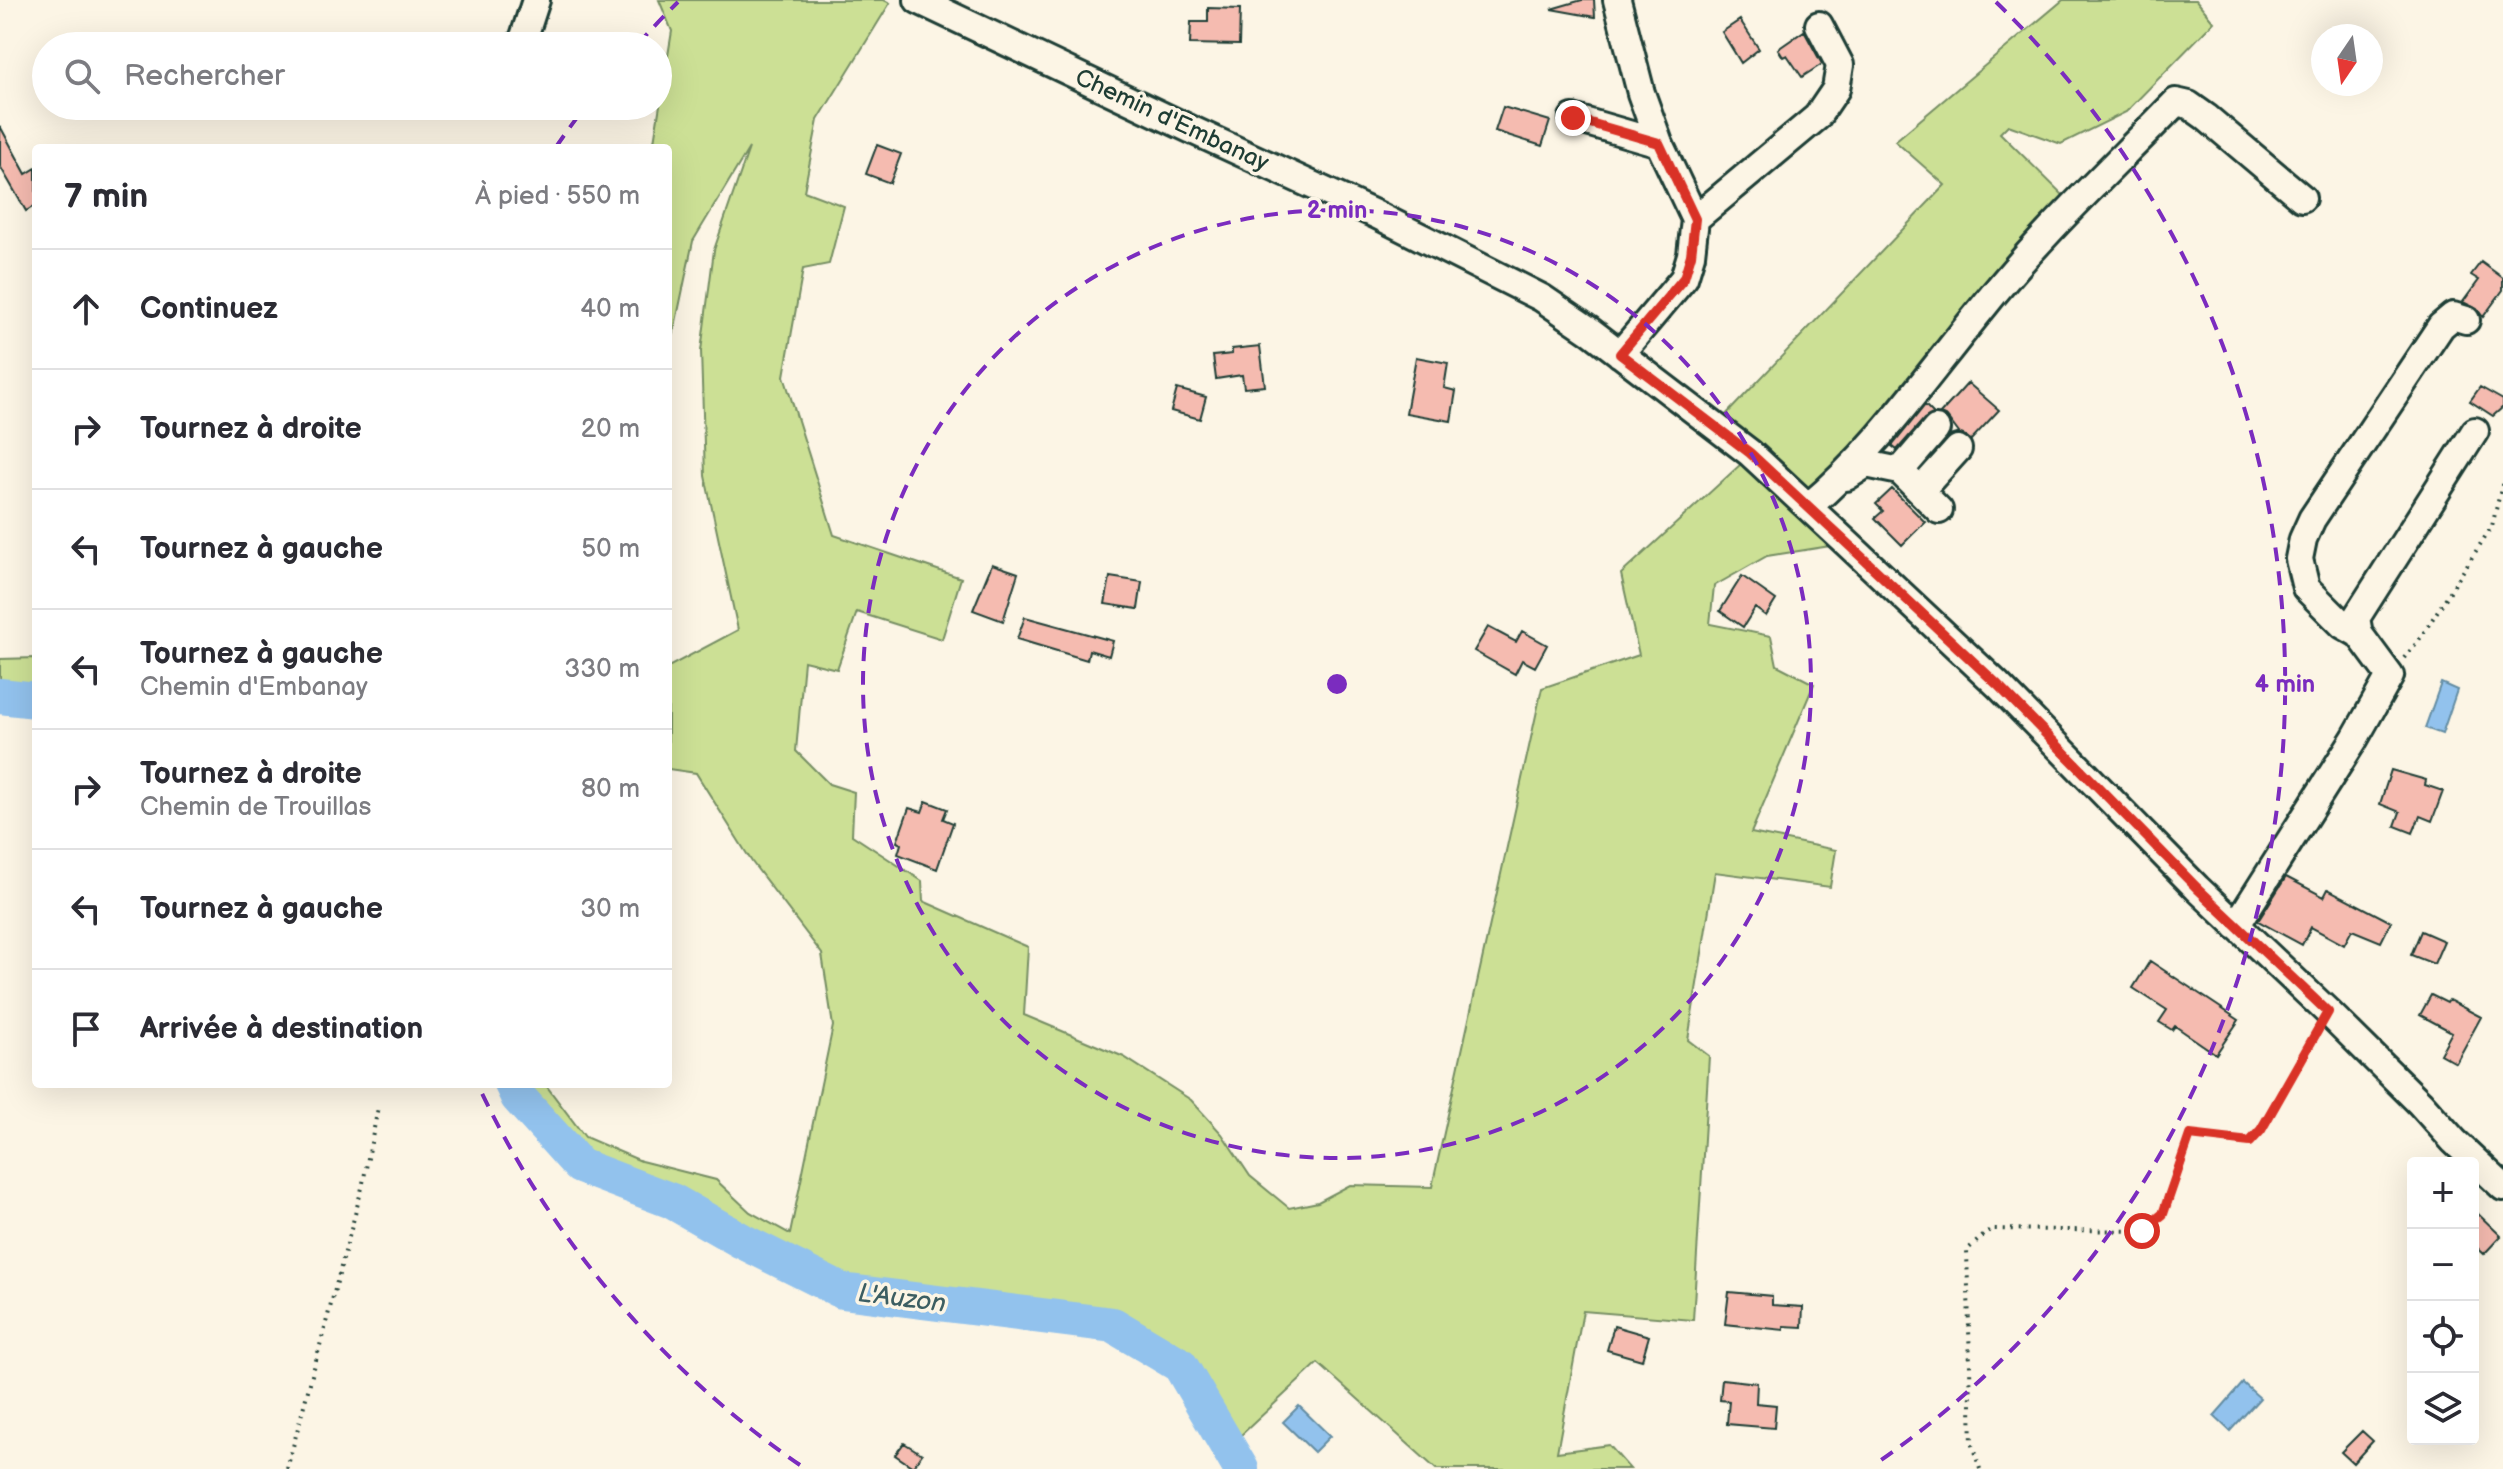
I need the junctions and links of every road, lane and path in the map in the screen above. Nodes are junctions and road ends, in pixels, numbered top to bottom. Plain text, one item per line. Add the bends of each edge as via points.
1 (536, 0) edge
2 (918, 0) edge
3 (1617, 0) edge
4 (1819, 25) dead end
5 (526, 32) edge
6 (1573, 118) dead end
7 (1659, 143) junction
8 (2302, 198) dead end
9 (1695, 219) junction
10 (2466, 320) dead end
11 (1620, 354) junction
12 (1936, 429) dead end
13 (2475, 431) dead end
14 (1958, 449) dead end
15 (1900, 471) junction
16 (2503, 481) edge
17 (1836, 484) junction
18 (1920, 491) junction
19 (1808, 507) junction
20 (1939, 510) dead end
21 (2359, 634) junction
22 (2390, 676) junction
23 (2236, 926) junction
24 (2328, 1012) junction
25 (378, 1108) dead end
26 (2503, 1187) edge
27 (287, 1469) edge
28 (1980, 1469) edge

1 - 5 street
2 - 11 street, Chemin d'Embanay via 1542,298
3 - 7 street
4 - 9 street via 1840,65 1836,89 1817,117
6 - 7 street
7 - 9 street
8 - 17 street via 2206,117 2176,102 1995,293
9 - 11 street via 1684,278
10 - 21 street via 2453,316 2441,326 2303,539 2299,559 2306,588
11 - 19 street, Chemin d'Embanay via 1750,453
12 - 15 street
13 - 21 street via 2356,618
14 - 18 street
15 - 17 street via 1866,464
15 - 18 street
16 - 22 path via 2492,526
17 - 19 street
18 - 20 street
19 - 23 street, Chemin d'Embanay via 1998,685
21 - 22 street
22 - 23 street
23 - 24 street, Chemin d'Embanay
24 - 26 street, Chemin d'Embanay
24 - 28 path via 2250,1142 2190,1135 2163,1214 2142,1231 1991,1229 1967,1250 1972,1445
25 - 27 path via 362,1188

